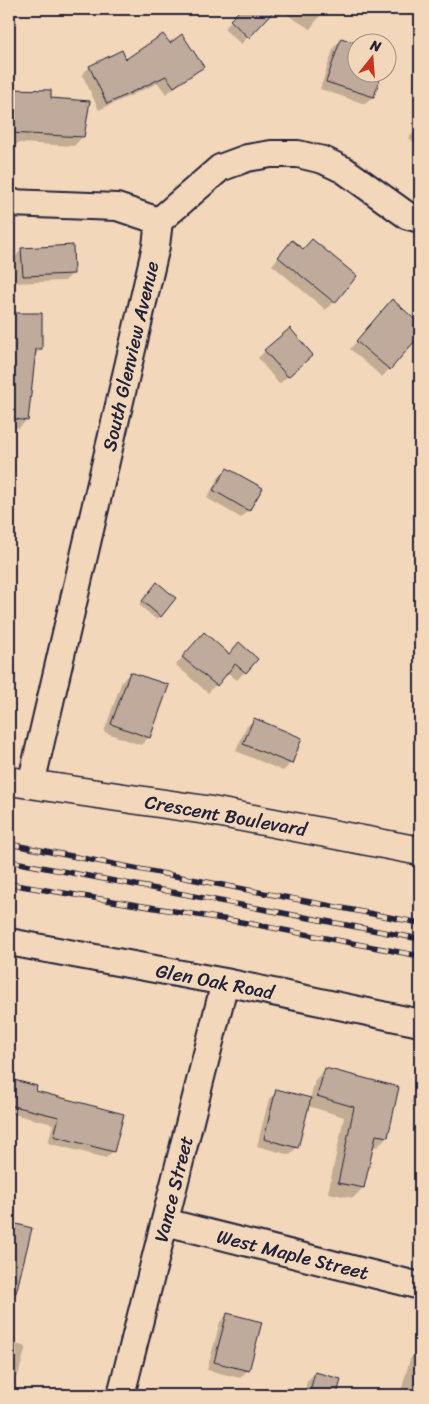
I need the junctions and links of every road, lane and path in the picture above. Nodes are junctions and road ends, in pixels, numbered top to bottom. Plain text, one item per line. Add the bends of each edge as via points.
1 (9, 203) edge
2 (420, 219) edge
3 (159, 222) junction
4 (20, 782) edge
5 (420, 851) edge
6 (9, 942) edge
7 (225, 982) junction
8 (420, 1023) edge
9 (165, 1222) junction
10 (420, 1286) edge
11 (121, 1395) edge

1 - 3 street via 117,207
2 - 3 street via 408,216 344,170 323,160 298,154 271,154 220,168
3 - 4 street, South Glenview Avenue via 156,246
4 - 5 street, Crescent Boulevard via 206,810
6 - 7 street, Glen Oak Road
7 - 8 street, Glen Oak Road
7 - 9 street, Vance Street
9 - 10 street, West Maple Street
9 - 11 street, Vance Street

